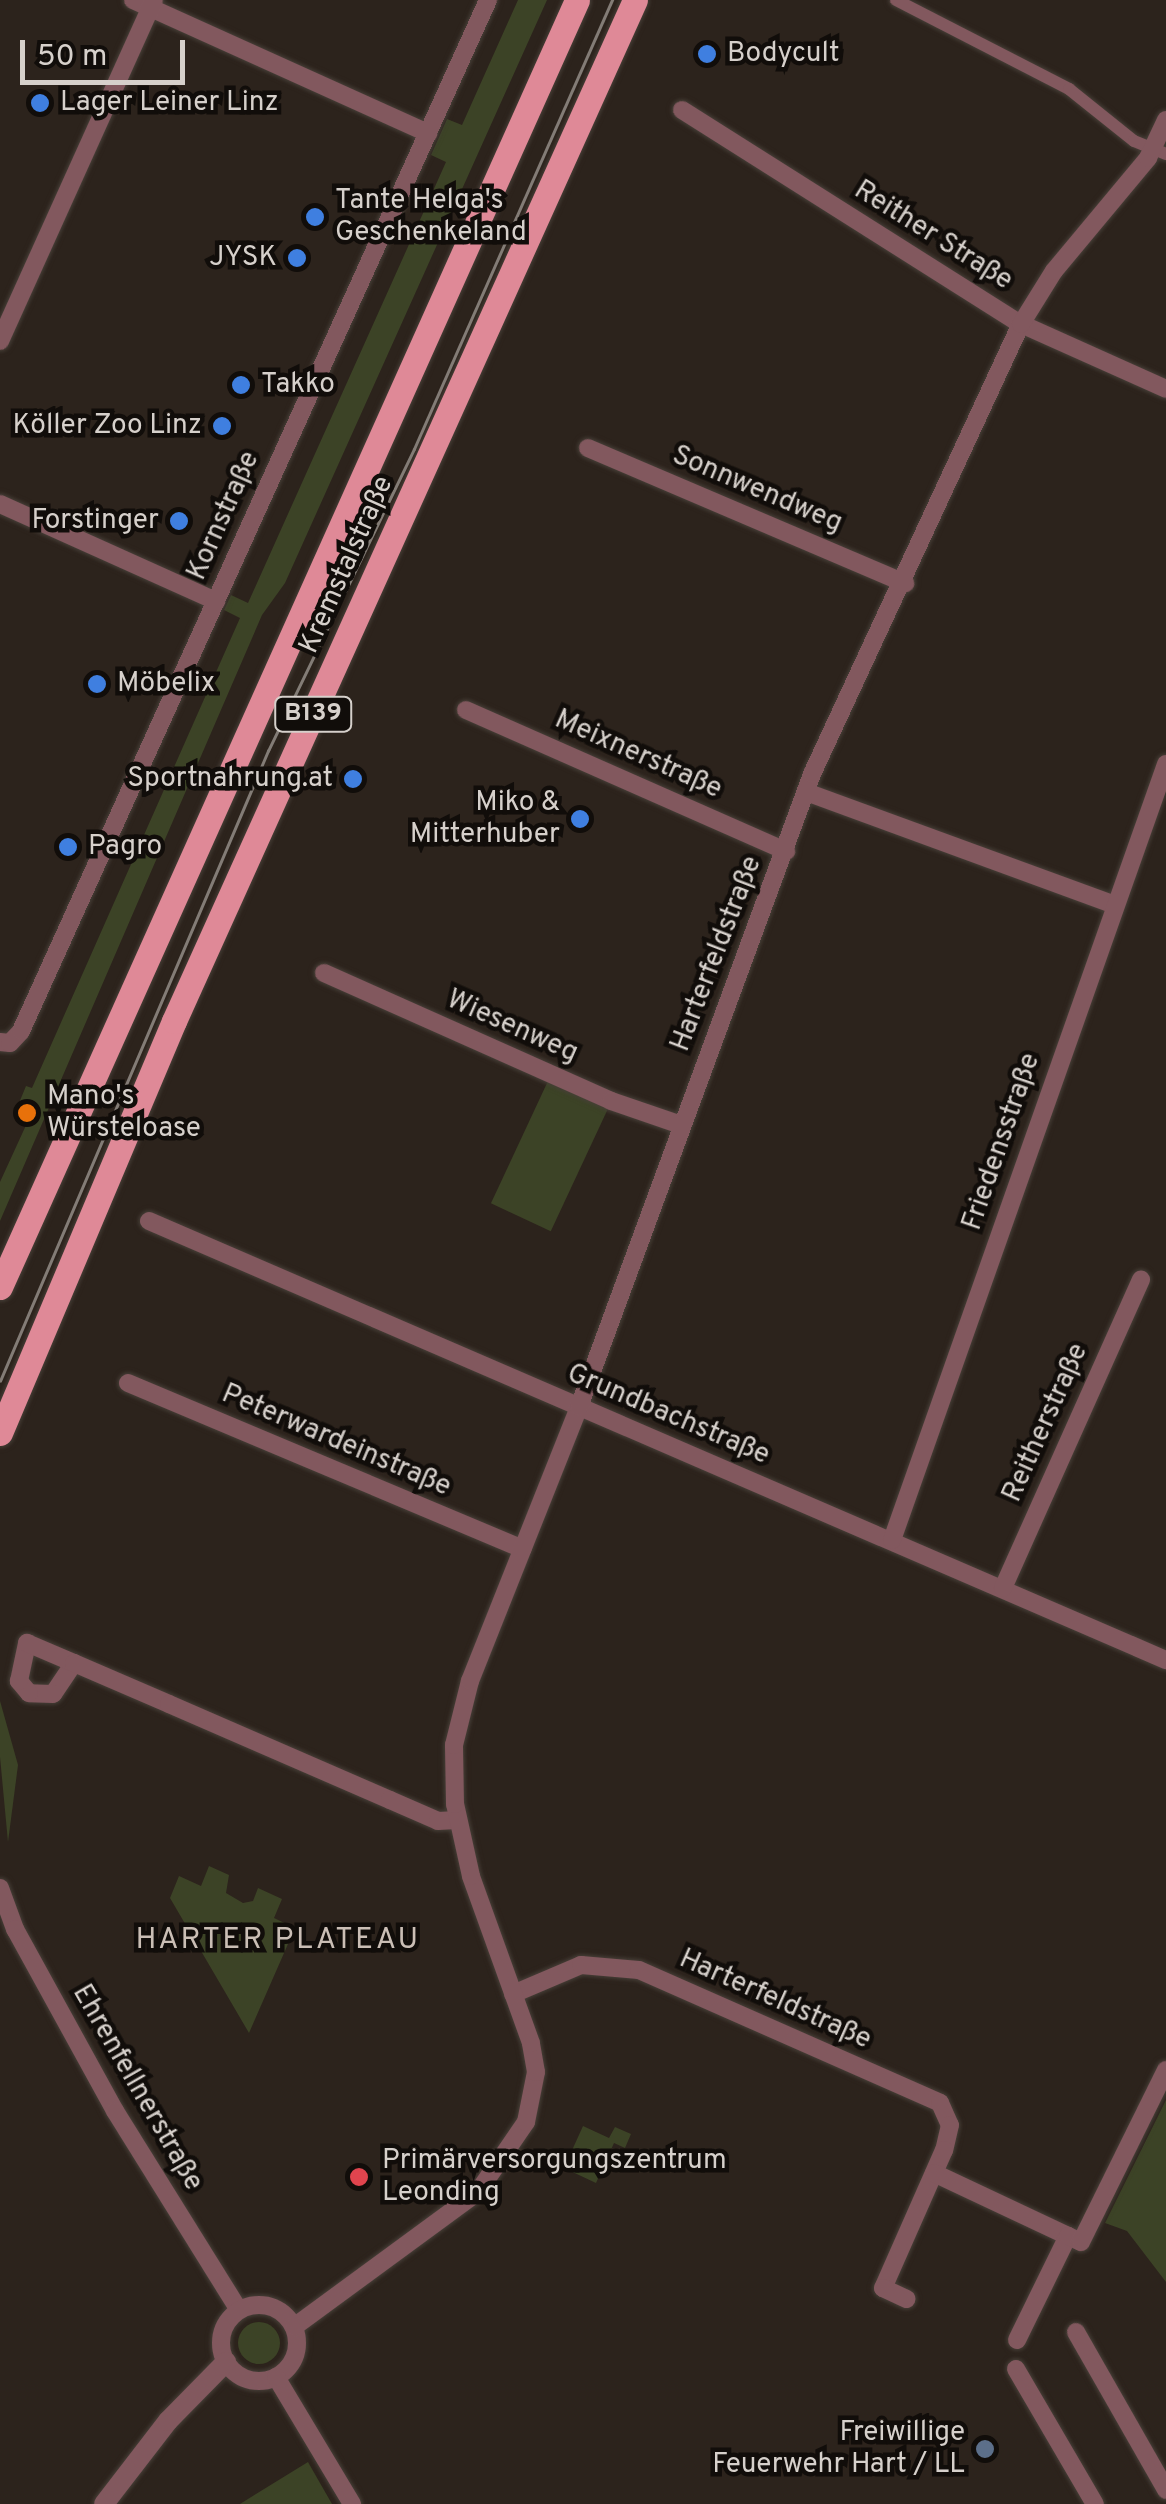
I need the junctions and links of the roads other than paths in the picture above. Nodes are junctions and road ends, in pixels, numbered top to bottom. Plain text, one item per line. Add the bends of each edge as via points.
1 (488, 0) edge
2 (576, 0) edge
3 (635, 0) edge
4 (896, 0) edge
5 (916, 0) edge
6 (145, 3) edge
7 (929, 17) junction
8 (682, 110) dead end
9 (1166, 120) edge
10 (428, 134) junction
11 (1155, 154) edge
12 (1022, 324) junction
13 (0, 341) edge
14 (1166, 388) edge
15 (588, 448) dead end
16 (0, 504) edge
17 (905, 583) junction
18 (216, 600) junction
19 (466, 710) dead end
20 (1166, 764) edge
21 (806, 792) junction
22 (786, 851) junction
23 (1114, 905) junction
24 (324, 973) dead end
25 (0, 1042) edge
26 (680, 1125) junction
27 (149, 1221) dead end
28 (1141, 1280) dead end
29 (0, 1286) edge
30 (128, 1382) dead end
31 (579, 1407) junction
32 (0, 1433) edge
33 (892, 1540) junction
34 (523, 1549) junction
35 (1003, 1588) junction
36 (1166, 1660) edge
37 (74, 1663) dead end
38 (457, 1820) junction
39 (0, 1888) edge
40 (513, 1994) junction
41 (1166, 2070) edge
42 (934, 2174) junction
43 (1068, 2236) junction
44 (907, 2299) dead end
45 (239, 2310) junction
46 (294, 2327) junction
47 (1076, 2332) dead end
48 (1017, 2340) dead end
49 (226, 2362) junction
50 (1016, 2369) dead end
51 (276, 2377) junction
52 (1166, 2490) edge
53 (104, 2504) edge
54 (352, 2504) edge
55 (1096, 2504) edge

1 - 10 street, Kornstraße
2 - 29 main road, Kremstalstraße / B139
3 - 32 main road, Kremstalstraße / B139 via 174,1021
4 - 7 street
5 - 7 street
6 - 10 street
6 - 13 street
7 - 11 street via 1070,90
8 - 12 street, Reither Straße
9 - 11 street, Harterfeldstraße
10 - 18 street, Kornstraße
11 - 12 street, Harterfeldstraße via 1054,272
12 - 14 street, Reither Straße
12 - 17 street, Harterfeldstraße
15 - 17 street, Sonnwendweg
16 - 18 street
17 - 21 street, Harterfeldstraße
18 - 25 street, Kornstraße via 21,1031 10,1043
19 - 22 street, Meixnerstraße
20 - 23 street, Friedensstraße
21 - 22 street, Harterfeldstraße
21 - 23 street
22 - 26 street, Harterfeldstraße
23 - 33 street, Friedensstraße
24 - 26 street, Wiesenweg via 611,1101
26 - 31 street, Harterfeldstraße
27 - 31 street, Grundbachstraße
28 - 35 street, Reitherstraße
30 - 34 street, Peterwardeinstraße
31 - 33 street, Grundbachstraße
31 - 34 street, Harterfeldstraße
33 - 35 street, Grundbachstraße
34 - 38 street, Harterfeldstraße via 461,1713 453,1778
35 - 36 street, Grundbachstraße
37 - 38 street via 438,1821
38 - 40 street, Harterfeldstraße
39 - 45 street, Ehrenfellnerstraße via 15,1929 115,2111
40 - 42 street, Harterfeldstraße via 581,1965 612,1963 654,1976 940,2103 950,2125
40 - 46 street, Harterfeldstraße via 536,2072 526,2122 496,2172
41 - 43 street via 1081,2242
42 - 43 street
42 - 44 street, Harterfeldstraße via 882,2288
43 - 48 street
45 - 46 street via 274,2308
45 - 49 street via 223,2330
46 - 51 street via 295,2354
47 - 52 street
49 - 51 street via 247,2379
49 - 53 street via 168,2420
50 - 55 street
51 - 54 street

